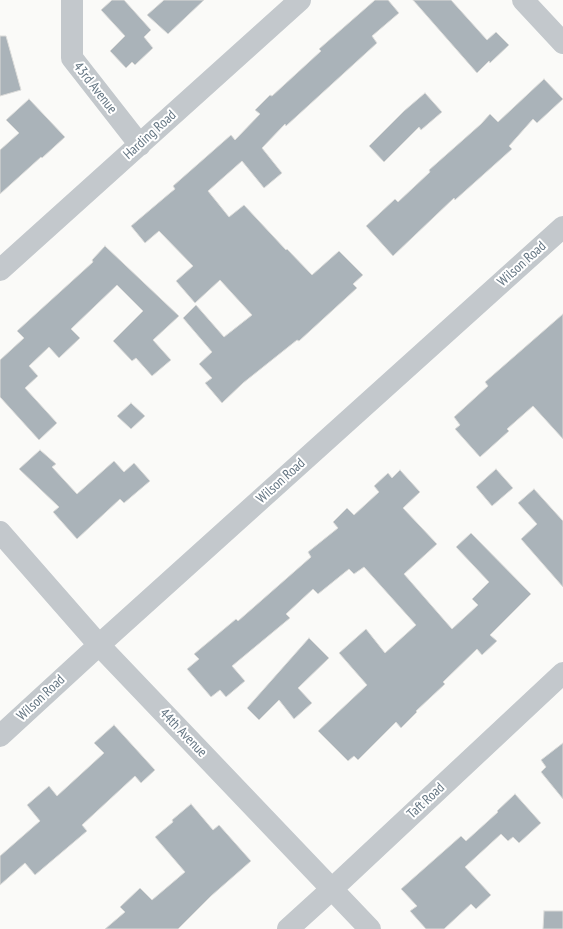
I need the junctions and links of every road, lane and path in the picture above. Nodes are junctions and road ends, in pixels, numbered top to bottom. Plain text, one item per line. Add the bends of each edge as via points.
1 (72, 0) edge
2 (300, 0) edge
3 (523, 0) edge
4 (563, 43) edge
5 (140, 145) junction
6 (563, 227) edge
7 (0, 270) edge
8 (0, 532) edge
9 (99, 645) junction
10 (563, 673) edge
11 (0, 736) edge
12 (332, 889) junction
13 (288, 929) edge
14 (370, 929) edge

1 - 5 street, 43rd Avenue via 72,58
2 - 5 street, Harding Road
3 - 4 street
5 - 7 street, Harding Road
6 - 9 street, Wilson Road
8 - 9 street, 44th Avenue
9 - 11 street, Wilson Road
9 - 12 street, 44th Avenue
10 - 12 street, Taft Road
12 - 13 street, Taft Road
12 - 14 street, 44th Avenue

